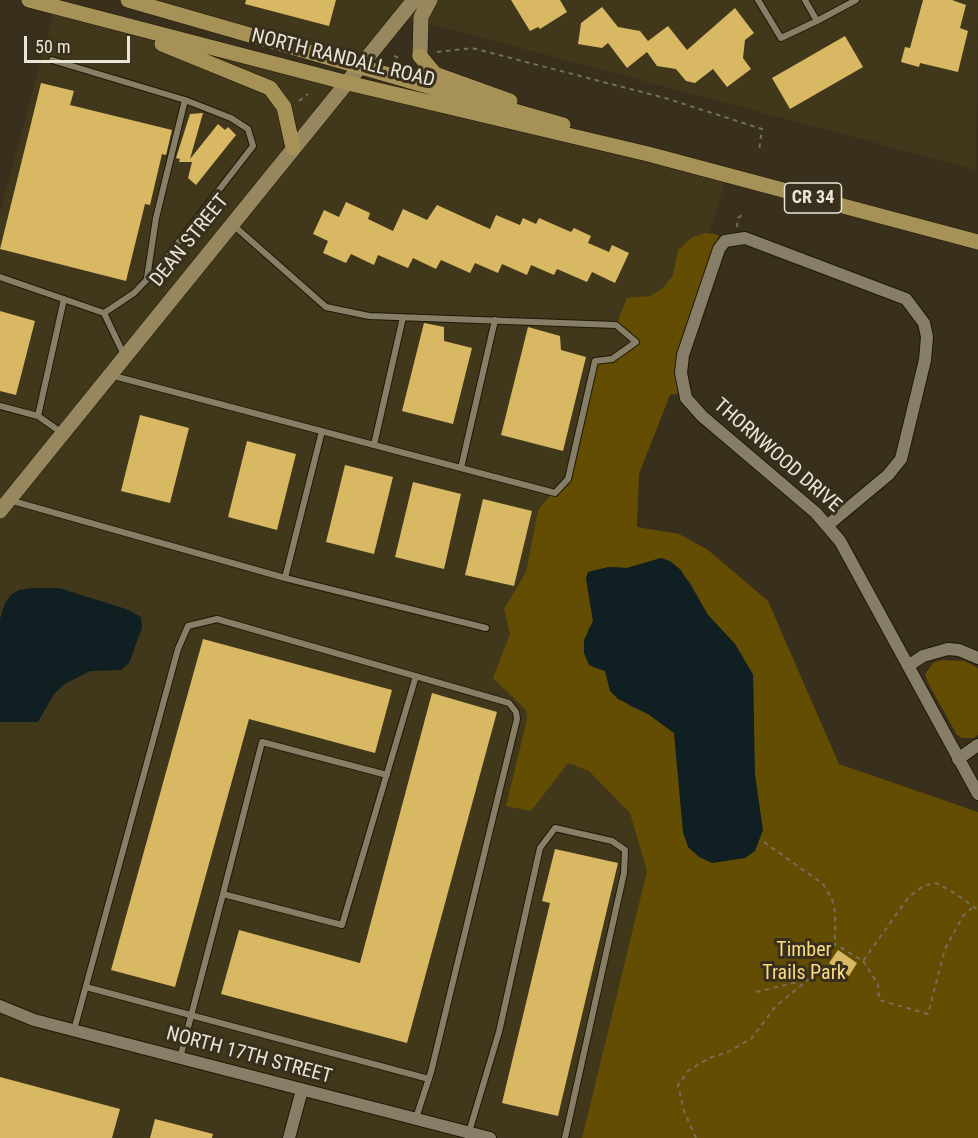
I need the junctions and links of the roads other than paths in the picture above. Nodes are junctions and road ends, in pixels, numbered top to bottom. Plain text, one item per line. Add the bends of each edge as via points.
1 (29, 0) edge
2 (129, 0) edge
3 (414, 0) edge
4 (430, 0) edge
5 (758, 0) edge
6 (805, 0) edge
7 (856, 0) edge
8 (103, 21) junction
9 (817, 21) junction
10 (420, 56) joint
11 (51, 60) dead end
12 (358, 67) junction
13 (348, 83) junction
14 (186, 100) junction
15 (534, 115) junction
16 (293, 148) junction
17 (648, 154) junction
18 (232, 223) junction
19 (978, 242) edge
20 (0, 277) edge
21 (147, 280) junction
22 (64, 299) junction
23 (104, 313) junction
24 (403, 317) junction
25 (495, 320) junction
26 (124, 356) junction
27 (109, 375) junction
28 (0, 406) edge
29 (38, 416) junction
30 (322, 431) junction
31 (62, 433) junction
32 (374, 445) junction
33 (461, 468) junction
34 (4, 505) edge
35 (828, 525) junction
36 (285, 578) junction
37 (486, 628) dead end
38 (978, 658) edge
39 (908, 666) junction
40 (416, 676) junction
41 (978, 745) edge
42 (958, 759) junction
43 (387, 775) junction
44 (978, 794) edge
45 (223, 894) junction
46 (86, 987) junction
47 (0, 1006) edge
48 (191, 1014) junction
49 (74, 1030) junction
50 (180, 1058) junction
51 (429, 1079) junction
52 (302, 1090) junction
53 (416, 1119) junction
54 (469, 1135) edge
55 (289, 1138) edge
56 (490, 1138) edge
57 (565, 1138) edge

1 - 8 main road, NORTH RANDALL ROAD / CR 34
2 - 12 main road, NORTH RANDALL ROAD / CR 34
3 - 12 street, DEAN STREET
4 - 10 street via 420,25
5 - 9 lane via 781,38
6 - 9 lane
7 - 9 lane
8 - 13 main road, NORTH RANDALL ROAD / CR 34
8 - 16 main road via 270,88 284,106
10 - 15 main road, NORTH RANDALL ROAD / CR 34 via 435,74 503,97
11 - 14 lane
12 - 13 street, DEAN STREET
12 - 15 main road, NORTH RANDALL ROAD / CR 34
13 - 16 street, DEAN STREET
13 - 17 main road, NORTH RANDALL ROAD / CR 34
14 - 21 lane via 156,218
14 - 21 lane via 248,129 253,146
15 - 17 main road, NORTH RANDALL ROAD / CR 34
16 - 18 street, DEAN STREET
17 - 19 main road, NORTH RANDALL ROAD / CR 34
18 - 24 lane via 326,307 369,316
18 - 26 street, DEAN STREET
20 - 22 lane
21 - 23 lane
22 - 23 lane
22 - 29 lane
23 - 26 lane
24 - 25 lane
24 - 32 lane
25 - 33 lane
25 - 33 lane via 616,325 636,342 612,359 595,361 568,479 555,493
26 - 27 street, DEAN STREET
27 - 30 lane
27 - 31 street, DEAN STREET
28 - 29 lane
29 - 31 lane
30 - 32 lane
30 - 36 lane
31 - 34 street, DEAN STREET
32 - 33 lane
34 - 36 lane
35 - 35 street, THORNWOOD DRIVE via 888,476 901,459 925,360 924,323 906,299 745,238 725,241 683,355 681,373 686,398 696,411
35 - 39 street, THORNWOOD DRIVE
36 - 37 lane
38 - 39 street via 948,649 923,656
39 - 42 street, THORNWOOD DRIVE
40 - 43 lane
40 - 46 lane via 217,619 188,626 178,649
40 - 51 lane via 509,703 517,719
41 - 42 street
42 - 44 street, THORNWOOD DRIVE
43 - 45 lane via 342,925
43 - 45 lane via 262,742
45 - 48 lane
46 - 48 lane
46 - 49 lane
47 - 49 street, NORTH 17TH STREET
48 - 50 lane
48 - 51 lane
49 - 50 street, NORTH 17TH STREET
50 - 52 street, NORTH 17TH STREET
51 - 53 lane
52 - 53 street, NORTH 17TH STREET
52 - 55 street
53 - 54 street, NORTH 17TH STREET
54 - 56 street, NORTH 17TH STREET
54 - 57 lane via 499,1032 540,848 555,828 612,841 625,850 624,873

